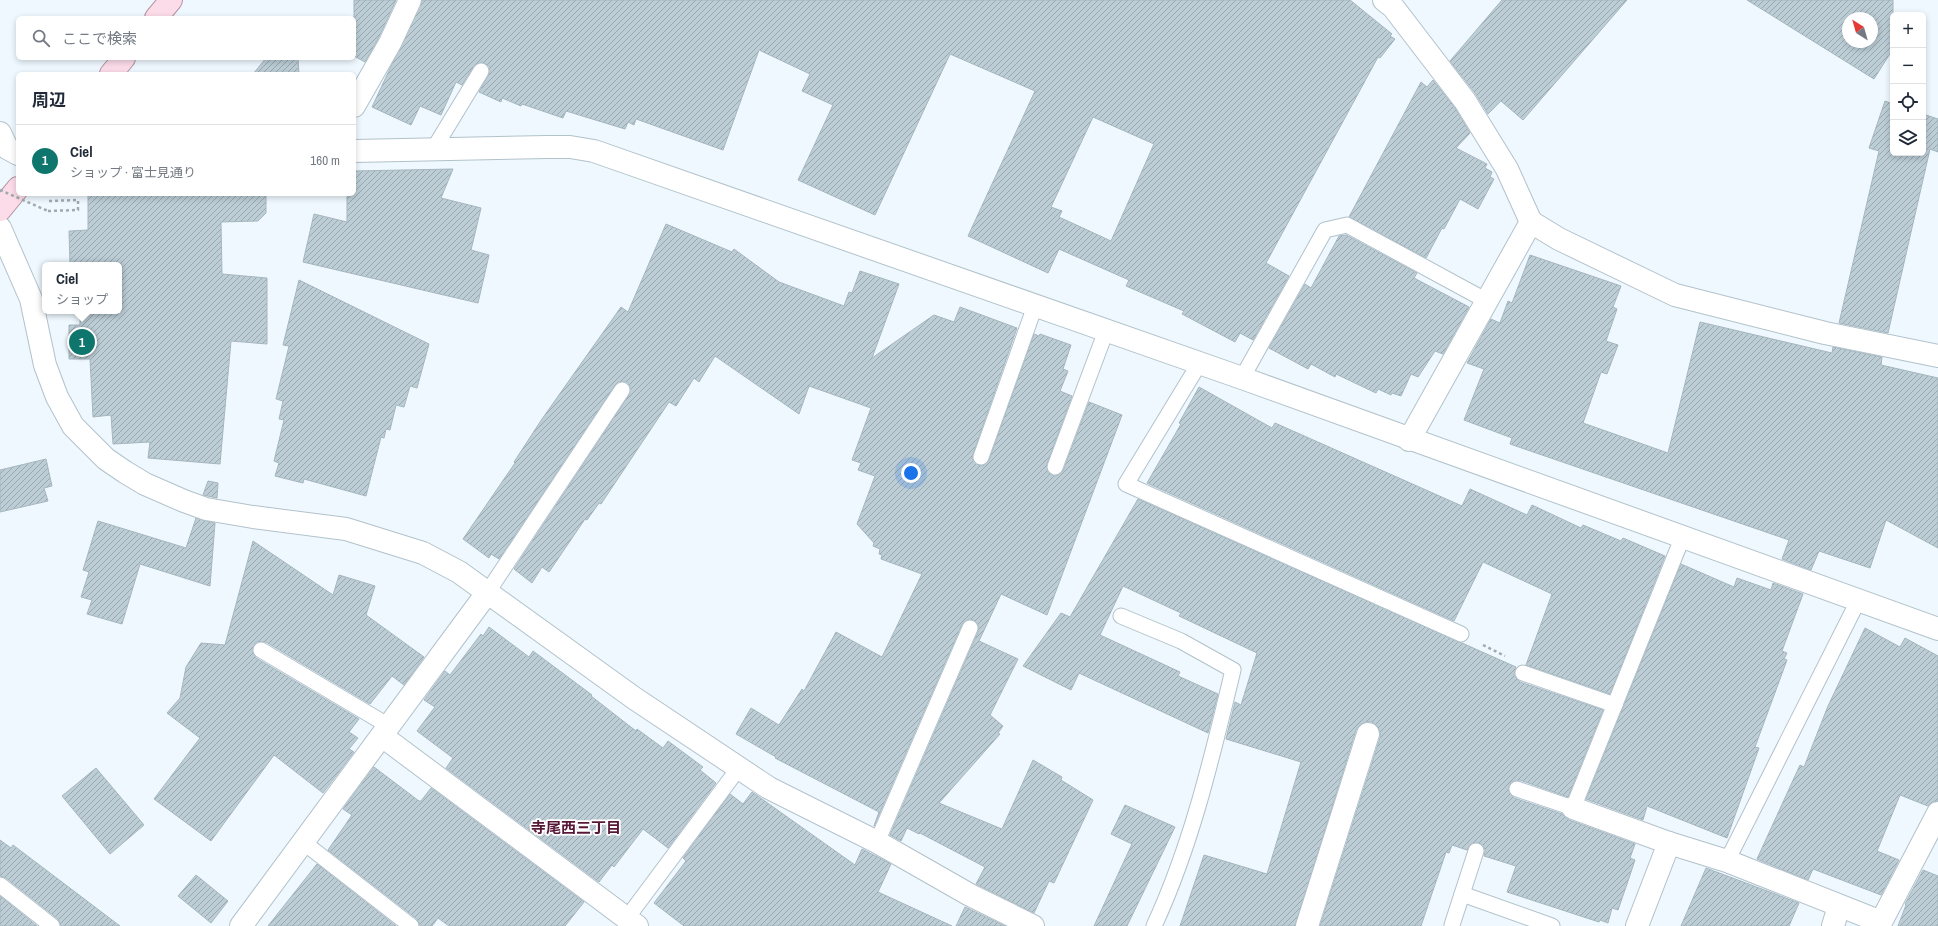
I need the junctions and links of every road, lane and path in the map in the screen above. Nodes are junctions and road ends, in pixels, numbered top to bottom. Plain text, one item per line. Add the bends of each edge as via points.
1 (171, 0) edge
2 (410, 0) edge
3 (1384, 0) edge
4 (158, 16) edge
5 (122, 60) edge
6 (481, 71) dead end
7 (113, 72) edge
8 (356, 102) edge
9 (0, 133) edge
10 (433, 150) junction
11 (356, 151) edge
12 (16, 153) edge
13 (0, 190) edge
14 (16, 190) edge
15 (49, 201) dead end
16 (0, 210) edge
17 (1531, 222) junction
18 (0, 228) edge
19 (1487, 301) junction
20 (1035, 306) junction
21 (1106, 331) junction
22 (1938, 356) edge
23 (1199, 364) junction
24 (1242, 378) junction
25 (622, 390) dead end
26 (1409, 440) junction
27 (980, 457) dead end
28 (1055, 467) dead end
29 (1683, 536) junction
30 (487, 593) junction
31 (1858, 601) junction
32 (1121, 616) dead end
33 (970, 628) dead end
34 (1938, 629) edge
35 (1461, 634) joint
36 (261, 650) dead end
37 (1523, 673) joint
38 (1615, 705) junction
39 (385, 731) junction
40 (1368, 734) dead end
41 (738, 769) junction
42 (1517, 789) dead end
43 (1573, 808) junction
44 (1938, 813) edge
45 (303, 842) junction
46 (877, 842) junction
47 (1669, 843) junction
48 (1476, 851) dead end
49 (1727, 861) junction
50 (0, 885) edge
51 (1462, 894) junction
52 (1836, 916) edge
53 (632, 922) edge
54 (1452, 925) dead end
55 (52, 926) edge
56 (241, 926) edge
57 (411, 926) edge
58 (1033, 926) edge
59 (1154, 926) edge
60 (1307, 926) edge
61 (1552, 926) edge
62 (1637, 926) edge

1 - 4 main road
2 - 8 street via 390,43
3 - 17 street via 1393,7 1465,101 1507,169
5 - 7 main road
6 - 10 lane
9 - 12 street via 7,148
10 - 11 street
10 - 20 street via 570,147 594,151
13 - 15 path, bridge via 48,211 78,210 78,200
14 - 16 main road
17 - 19 street
17 - 22 street via 1559,239 1675,295 1825,333
18 - 30 street via 31,299 46,365 57,397 73,426 106,458 145,484 206,508 346,529 423,553 459,572
19 - 24 lane via 1347,224 1325,230
19 - 26 street
20 - 21 street
20 - 27 lane
21 - 23 street
21 - 28 lane
23 - 24 street
23 - 35 lane via 1126,484
24 - 26 street
25 - 30 lane
26 - 29 street
29 - 31 street
29 - 38 lane
30 - 39 street
30 - 41 street
31 - 34 street
31 - 49 lane
32 - 59 lane via 1180,641 1234,670 1202,795 1168,896
33 - 46 lane
35 - 37 path via 1505,655 1502,666
36 - 39 lane
37 - 38 lane
38 - 43 lane
39 - 45 street
39 - 53 street
40 - 60 street
41 - 46 street via 769,788
41 - 53 lane
42 - 43 lane
43 - 47 street
44 - 52 street via 1881,922
45 - 56 street
45 - 57 lane
46 - 58 street
47 - 49 street
47 - 62 street
48 - 51 lane
49 - 52 street
50 - 55 lane
51 - 54 lane
51 - 61 lane

